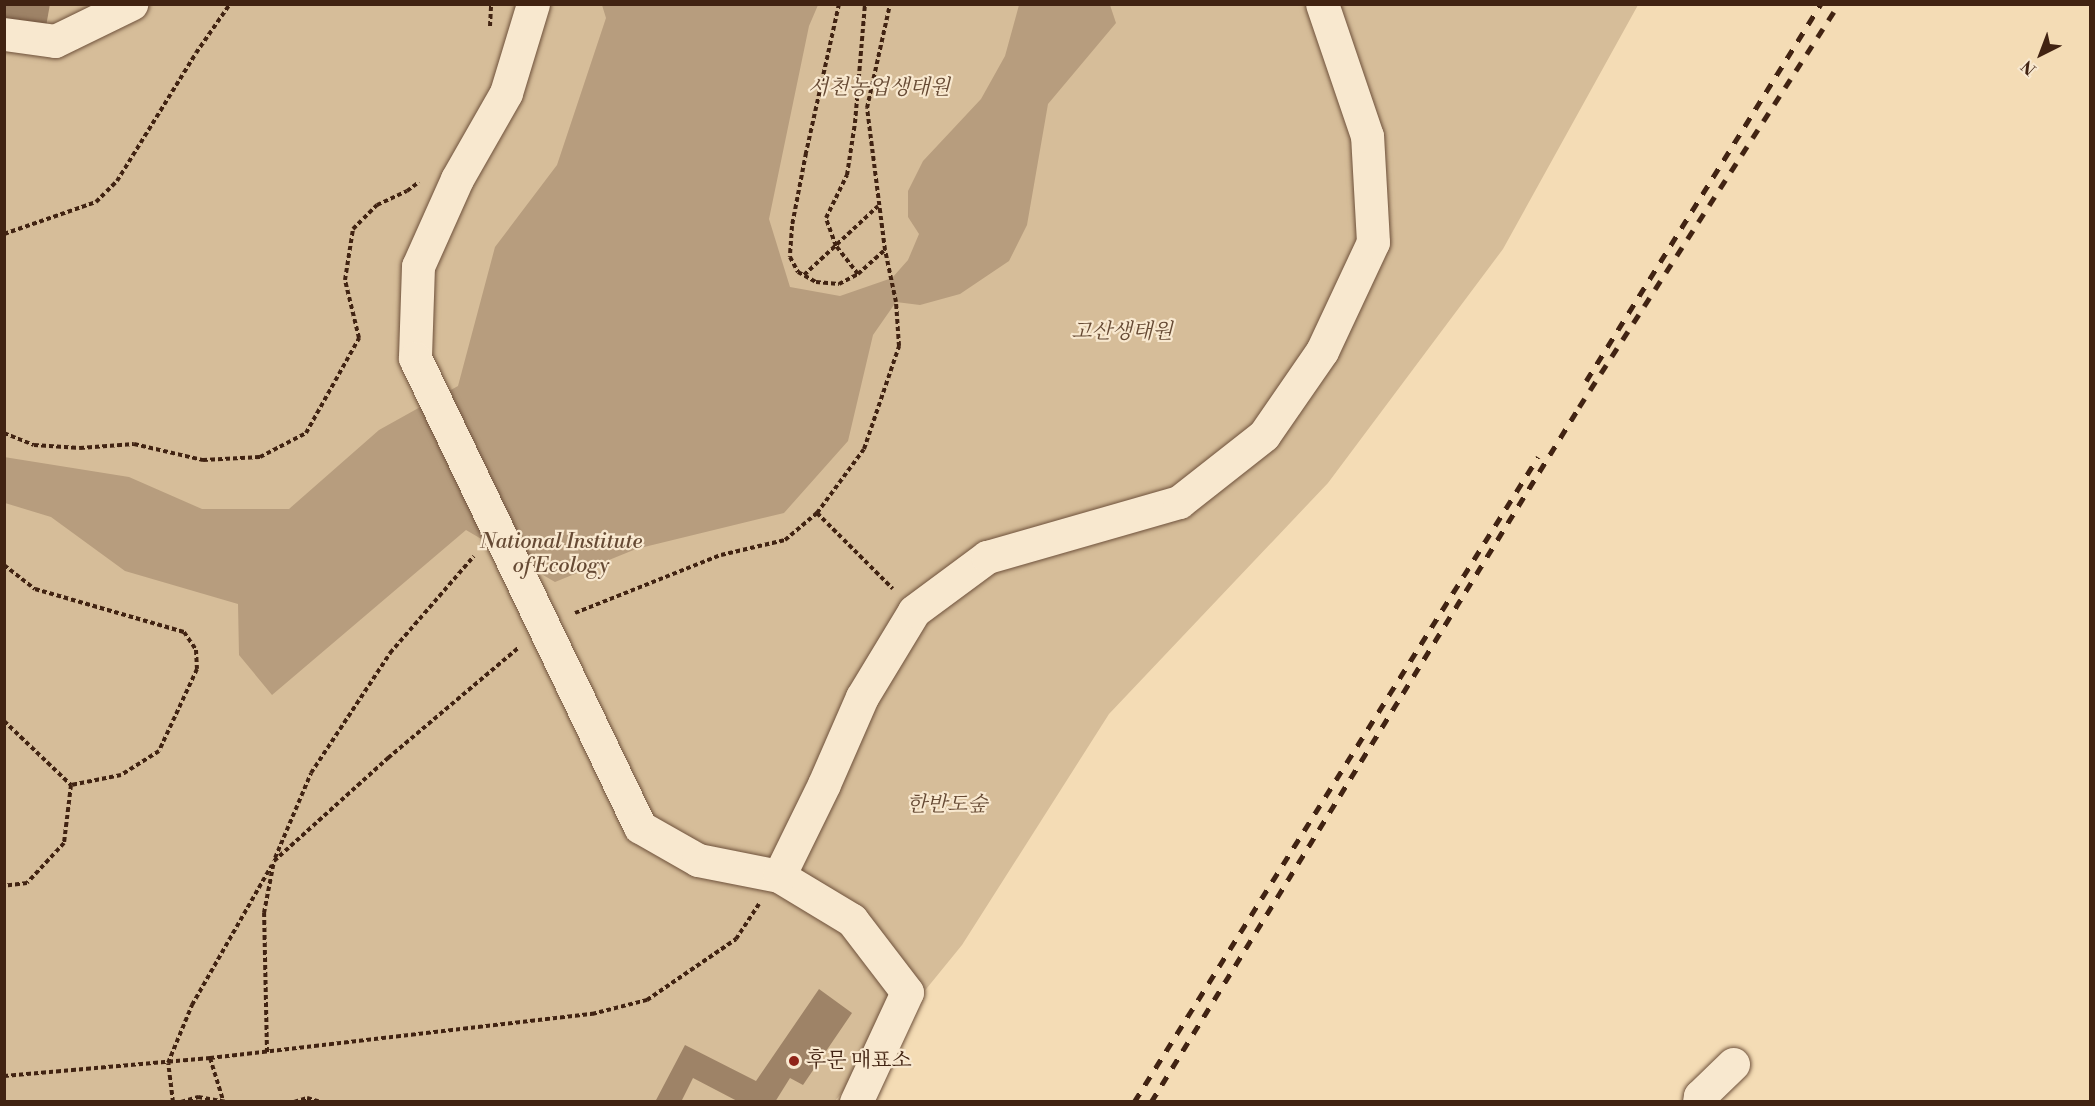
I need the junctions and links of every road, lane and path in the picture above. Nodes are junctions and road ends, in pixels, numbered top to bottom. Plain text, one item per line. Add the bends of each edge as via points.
1 (131, 4) edge
2 (230, 4) edge
3 (490, 4) edge
4 (533, 4) edge
5 (839, 4) edge
6 (865, 4) edge
7 (891, 4) edge
8 (1322, 4) edge
9 (490, 28) dead end
10 (4, 34) edge
11 (424, 177) dead end
12 (879, 206) junction
13 (4, 234) edge
14 (836, 246) junction
15 (885, 250) junction
16 (858, 274) junction
17 (804, 275) junction
18 (4, 433) edge
19 (817, 513) junction
20 (497, 530) junction
21 (4, 565) edge
22 (914, 611) junction
23 (543, 626) junction
24 (4, 721) edge
25 (71, 785) junction
26 (274, 861) junction
27 (779, 876) junction
28 (4, 886) edge
29 (267, 1052) junction
30 (210, 1058) junction
31 (168, 1063) junction
32 (1733, 1064) dead end
33 (4, 1076) edge
34 (173, 1101) edge
35 (181, 1101) edge
36 (225, 1101) edge
37 (294, 1101) edge
38 (321, 1101) edge
39 (856, 1101) edge
40 (1699, 1101) edge

1 - 10 street via 55,41
2 - 13 path via 117,181 96,202
3 - 9 path
4 - 20 street via 506,93 457,179 418,266 414,358
5 - 17 path via 792,226 790,257
6 - 14 path via 847,175 826,218
7 - 12 path via 867,108
8 - 22 street via 1367,136 1373,242 1322,351 1264,435 1179,502 987,557
11 - 18 path via 407,191 377,205 353,229 345,280 359,338 306,432 260,457 203,460 135,444 80,448 34,444
12 - 14 path
12 - 15 path
14 - 16 path
14 - 17 path
15 - 16 path
15 - 19 path via 896,302 899,346 864,449
16 - 17 path via 838,284 816,282
19 - 22 path
19 - 23 path via 785,540 722,555
20 - 23 street
20 - 26 path via 390,653 311,774
21 - 25 path via 35,589 183,632 196,650 197,669 159,751 121,775
22 - 27 street via 862,697
23 - 26 path
23 - 27 street via 640,827 698,860
24 - 25 path
25 - 28 path via 64,843 27,883
26 - 29 path via 264,913
26 - 31 path via 192,1005
27 - 29 path via 736,939 647,1000 592,1014
27 - 39 street via 852,920 908,992
29 - 30 path
30 - 31 path
30 - 36 path
31 - 33 path
31 - 34 path
32 - 40 street
35 - 36 path via 198,1097
37 - 38 path

